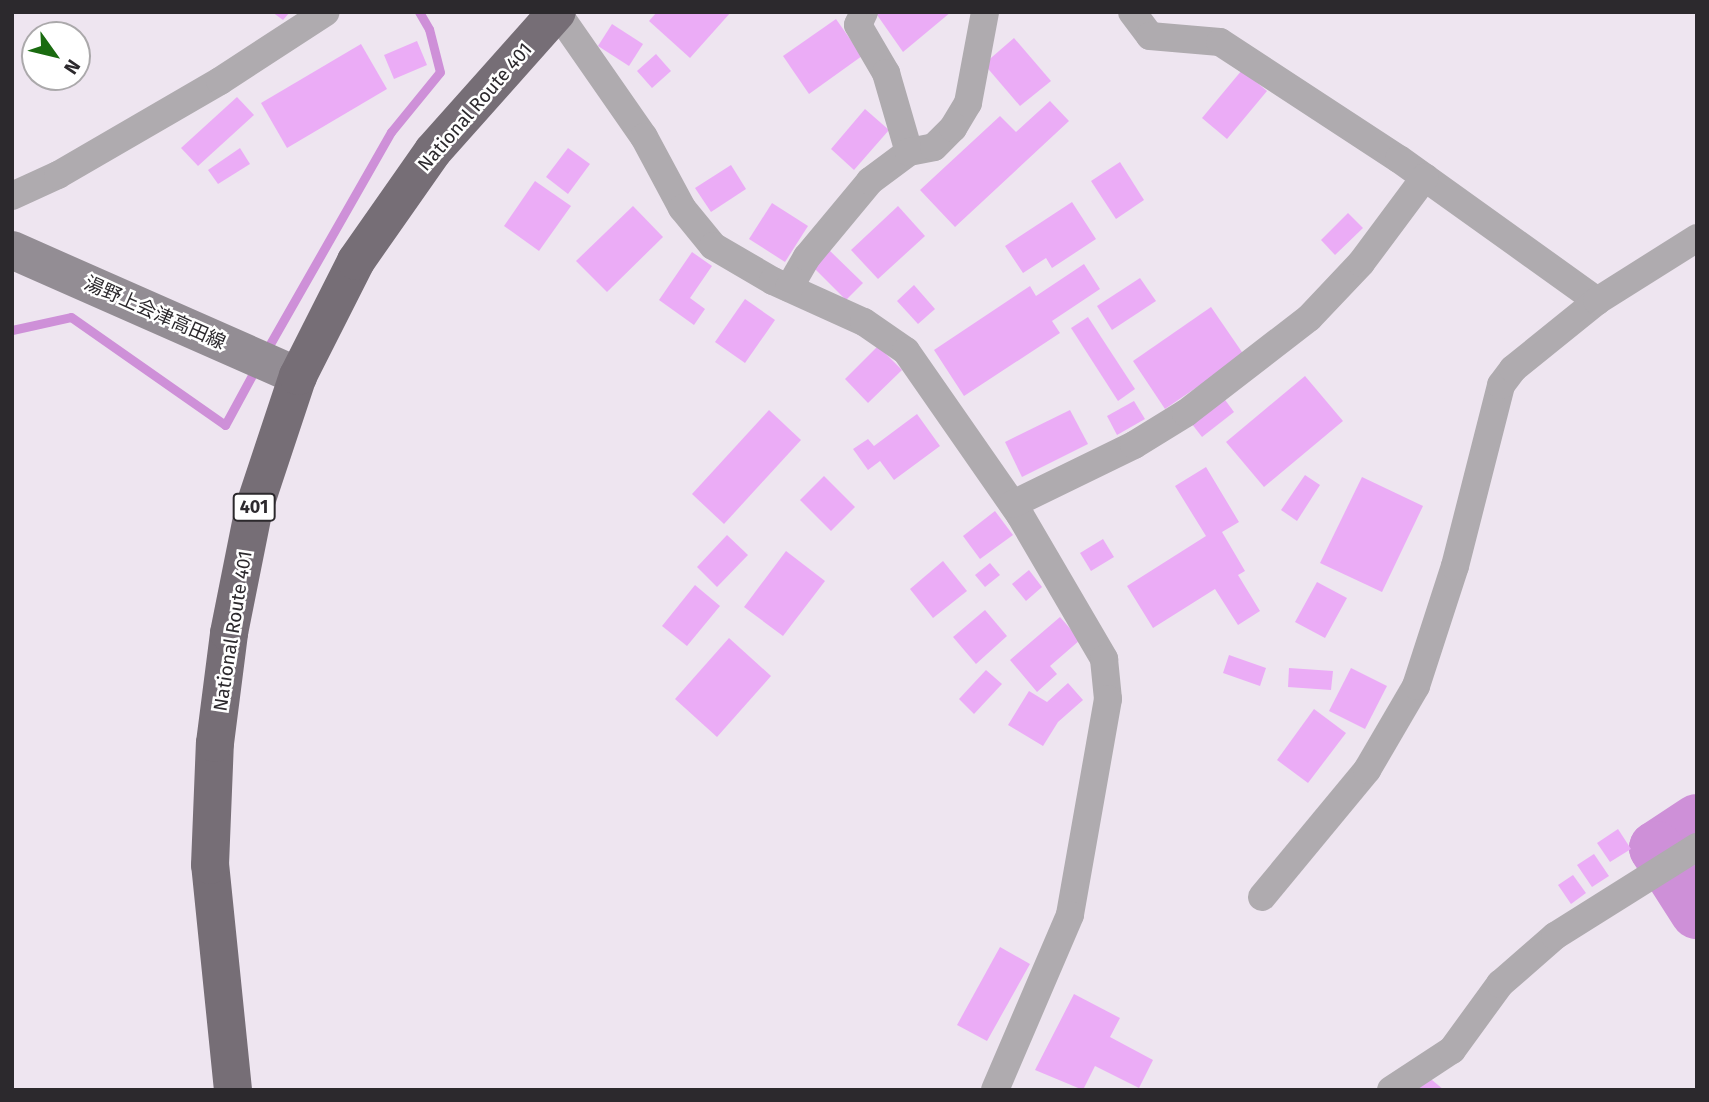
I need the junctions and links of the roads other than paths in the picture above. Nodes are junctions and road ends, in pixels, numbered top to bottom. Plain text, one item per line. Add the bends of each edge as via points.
1 (326, 12) edge
2 (557, 12) edge
3 (864, 12) edge
4 (985, 12) edge
5 (1132, 12) edge
6 (909, 152) junction
7 (1425, 177) junction
8 (12, 196) edge
9 (1697, 238) edge
10 (12, 250) edge
11 (789, 288) junction
12 (1597, 301) junction
13 (298, 376) junction
14 (1013, 505) junction
15 (1697, 847) edge
16 (1262, 897) dead end
17 (233, 1090) edge
18 (995, 1090) edge
19 (1391, 1090) edge

1 - 8 street via 220,81 58,175
2 - 11 street via 644,137 682,208 713,246
2 - 13 highway, National Route 401 / 401 via 433,150 356,261
3 - 6 street via 858,25 886,73 890,100
4 - 6 street via 968,103 953,128 933,147
5 - 7 street via 1150,36 1220,42
6 - 11 street via 870,181 807,257
7 - 12 street
7 - 14 street via 1362,263 1309,318 1186,413
9 - 12 street
10 - 13 main road, 湯野上会津高田線
11 - 14 street via 864,322 906,352
12 - 16 street via 1513,369 1501,385 1455,566 1416,686 1367,770
13 - 17 highway, National Route 401 / 401 via 254,508 229,633 215,743 210,865
14 - 18 street via 1104,659 1108,699 1070,915
15 - 19 street via 1555,936 1500,984 1452,1050

